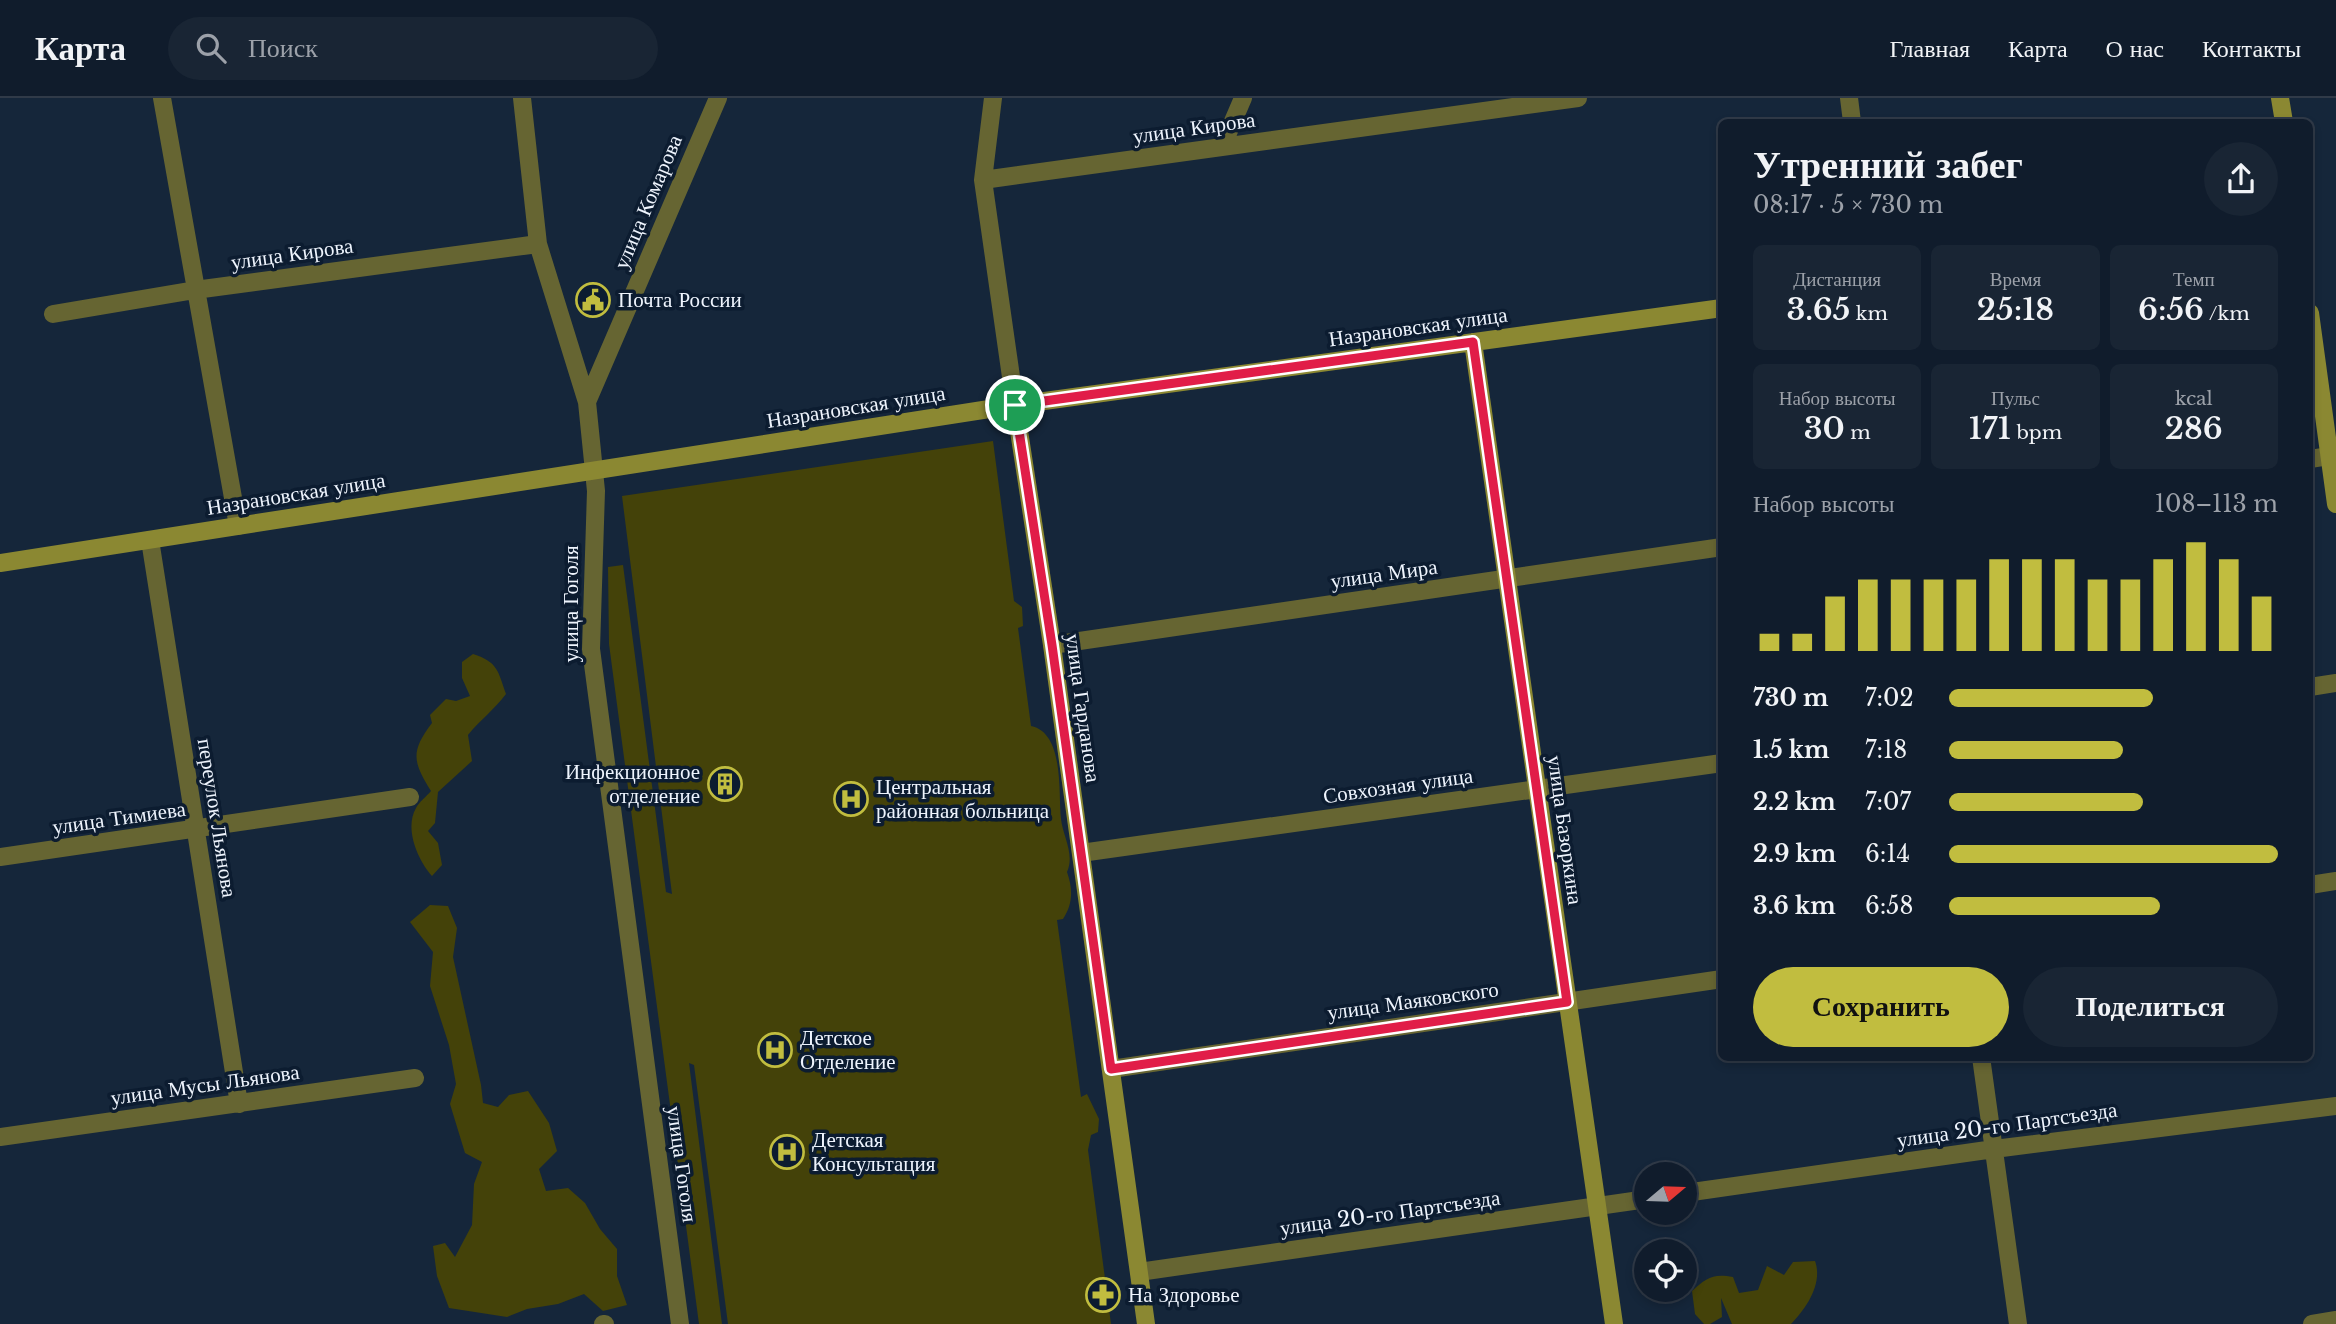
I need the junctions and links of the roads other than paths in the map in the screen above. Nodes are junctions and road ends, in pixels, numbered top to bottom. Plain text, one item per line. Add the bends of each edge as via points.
1 (162, 98) edge
2 (522, 98) edge
3 (718, 98) edge
4 (993, 98) edge
5 (1243, 98) edge
6 (1578, 98) edge
7 (1849, 98) edge
8 (2280, 98) edge
9 (1495, 104) edge
10 (1852, 119) edge
11 (2284, 119) edge
12 (1222, 147) junction
13 (983, 180) junction
14 (538, 244) junction
15 (195, 290) junction
16 (1718, 309) edge
17 (53, 314) dead end
18 (2313, 332) edge
19 (1473, 342) junction
20 (587, 402) junction
21 (1015, 405) junction
22 (2333, 456) edge
23 (2313, 459) edge
24 (594, 471) junction
25 (2336, 504) edge
26 (238, 526) junction
27 (150, 540) junction
28 (1718, 548) edge
29 (0, 563) edge
30 (1506, 579) junction
31 (1052, 645) junction
32 (2336, 683) edge
33 (2313, 687) edge
34 (1718, 765) edge
35 (1536, 790) junction
36 (410, 797) dead end
37 (196, 830) junction
38 (1080, 853) junction
39 (0, 858) edge
40 (2336, 881) edge
41 (2313, 885) edge
42 (1718, 980) edge
43 (1567, 1002) junction
44 (1982, 1061) edge
45 (1111, 1069) junction
46 (415, 1078) dead end
47 (239, 1104) junction
48 (2336, 1106) edge
49 (0, 1138) edge
50 (1994, 1149) junction
51 (1698, 1191) edge
52 (1634, 1201) edge
53 (1597, 1206) junction
54 (1139, 1272) junction
55 (2336, 1320) edge
56 (680, 1324) edge
57 (1146, 1324) edge
58 (1614, 1324) edge
59 (2018, 1324) edge
60 (2312, 1324) edge

1 - 15 street
2 - 14 street, улица Гоголя
3 - 20 street, улица Комарова
4 - 13 street, улица Гарданова
5 - 12 street
6 - 9 street, улица Кирова
7 - 10 street
8 - 11 street
9 - 12 street, улица Кирова
12 - 13 street, улица Кирова
13 - 21 street, улица Гарданова
14 - 15 street, улица Кирова
14 - 20 street, улица Гоголя
15 - 17 street, улица Кирова
15 - 26 street
16 - 19 street, Назрановская улица
18 - 22 street
19 - 21 street, Назрановская улица
19 - 30 street, улица Базоркина
20 - 24 street, улица Гоголя
21 - 24 street, Назрановская улица
21 - 31 street, улица Гарданова
22 - 23 street
22 - 25 street
24 - 26 street, Назрановская улица
24 - 56 street, улица Гоголя via 591,649
26 - 27 street, Назрановская улица
27 - 29 street, Назрановская улица
27 - 37 street, переулок Льянова
28 - 30 street, улица Мира
30 - 31 street, улица Мира
30 - 35 street, улица Базоркина
31 - 38 street, улица Гарданова
32 - 33 street
34 - 35 street, Совхозная улица
35 - 38 street, Совхозная улица
35 - 43 street, улица Базоркина
36 - 37 street, улица Тимиева
37 - 39 street, улица Тимиева
37 - 47 street, переулок Льянова
38 - 45 street, улица Гарданова
40 - 41 street
42 - 43 street, улица Маяковского
43 - 45 street, улица Маяковского
43 - 53 street, улица Базоркина
44 - 50 street
45 - 54 street, улица Гарданова
46 - 47 street, улица Мусы Льянова
47 - 49 street, улица Мусы Льянова
48 - 50 street, улица 20-го Партсъезда
50 - 51 street, улица 20-го Партсъезда
50 - 59 street
52 - 53 street, улица 20-го Партсъезда
53 - 54 street, улица 20-го Партсъезда
53 - 58 street, улица Базоркина
54 - 57 street, улица Гарданова
55 - 60 street

